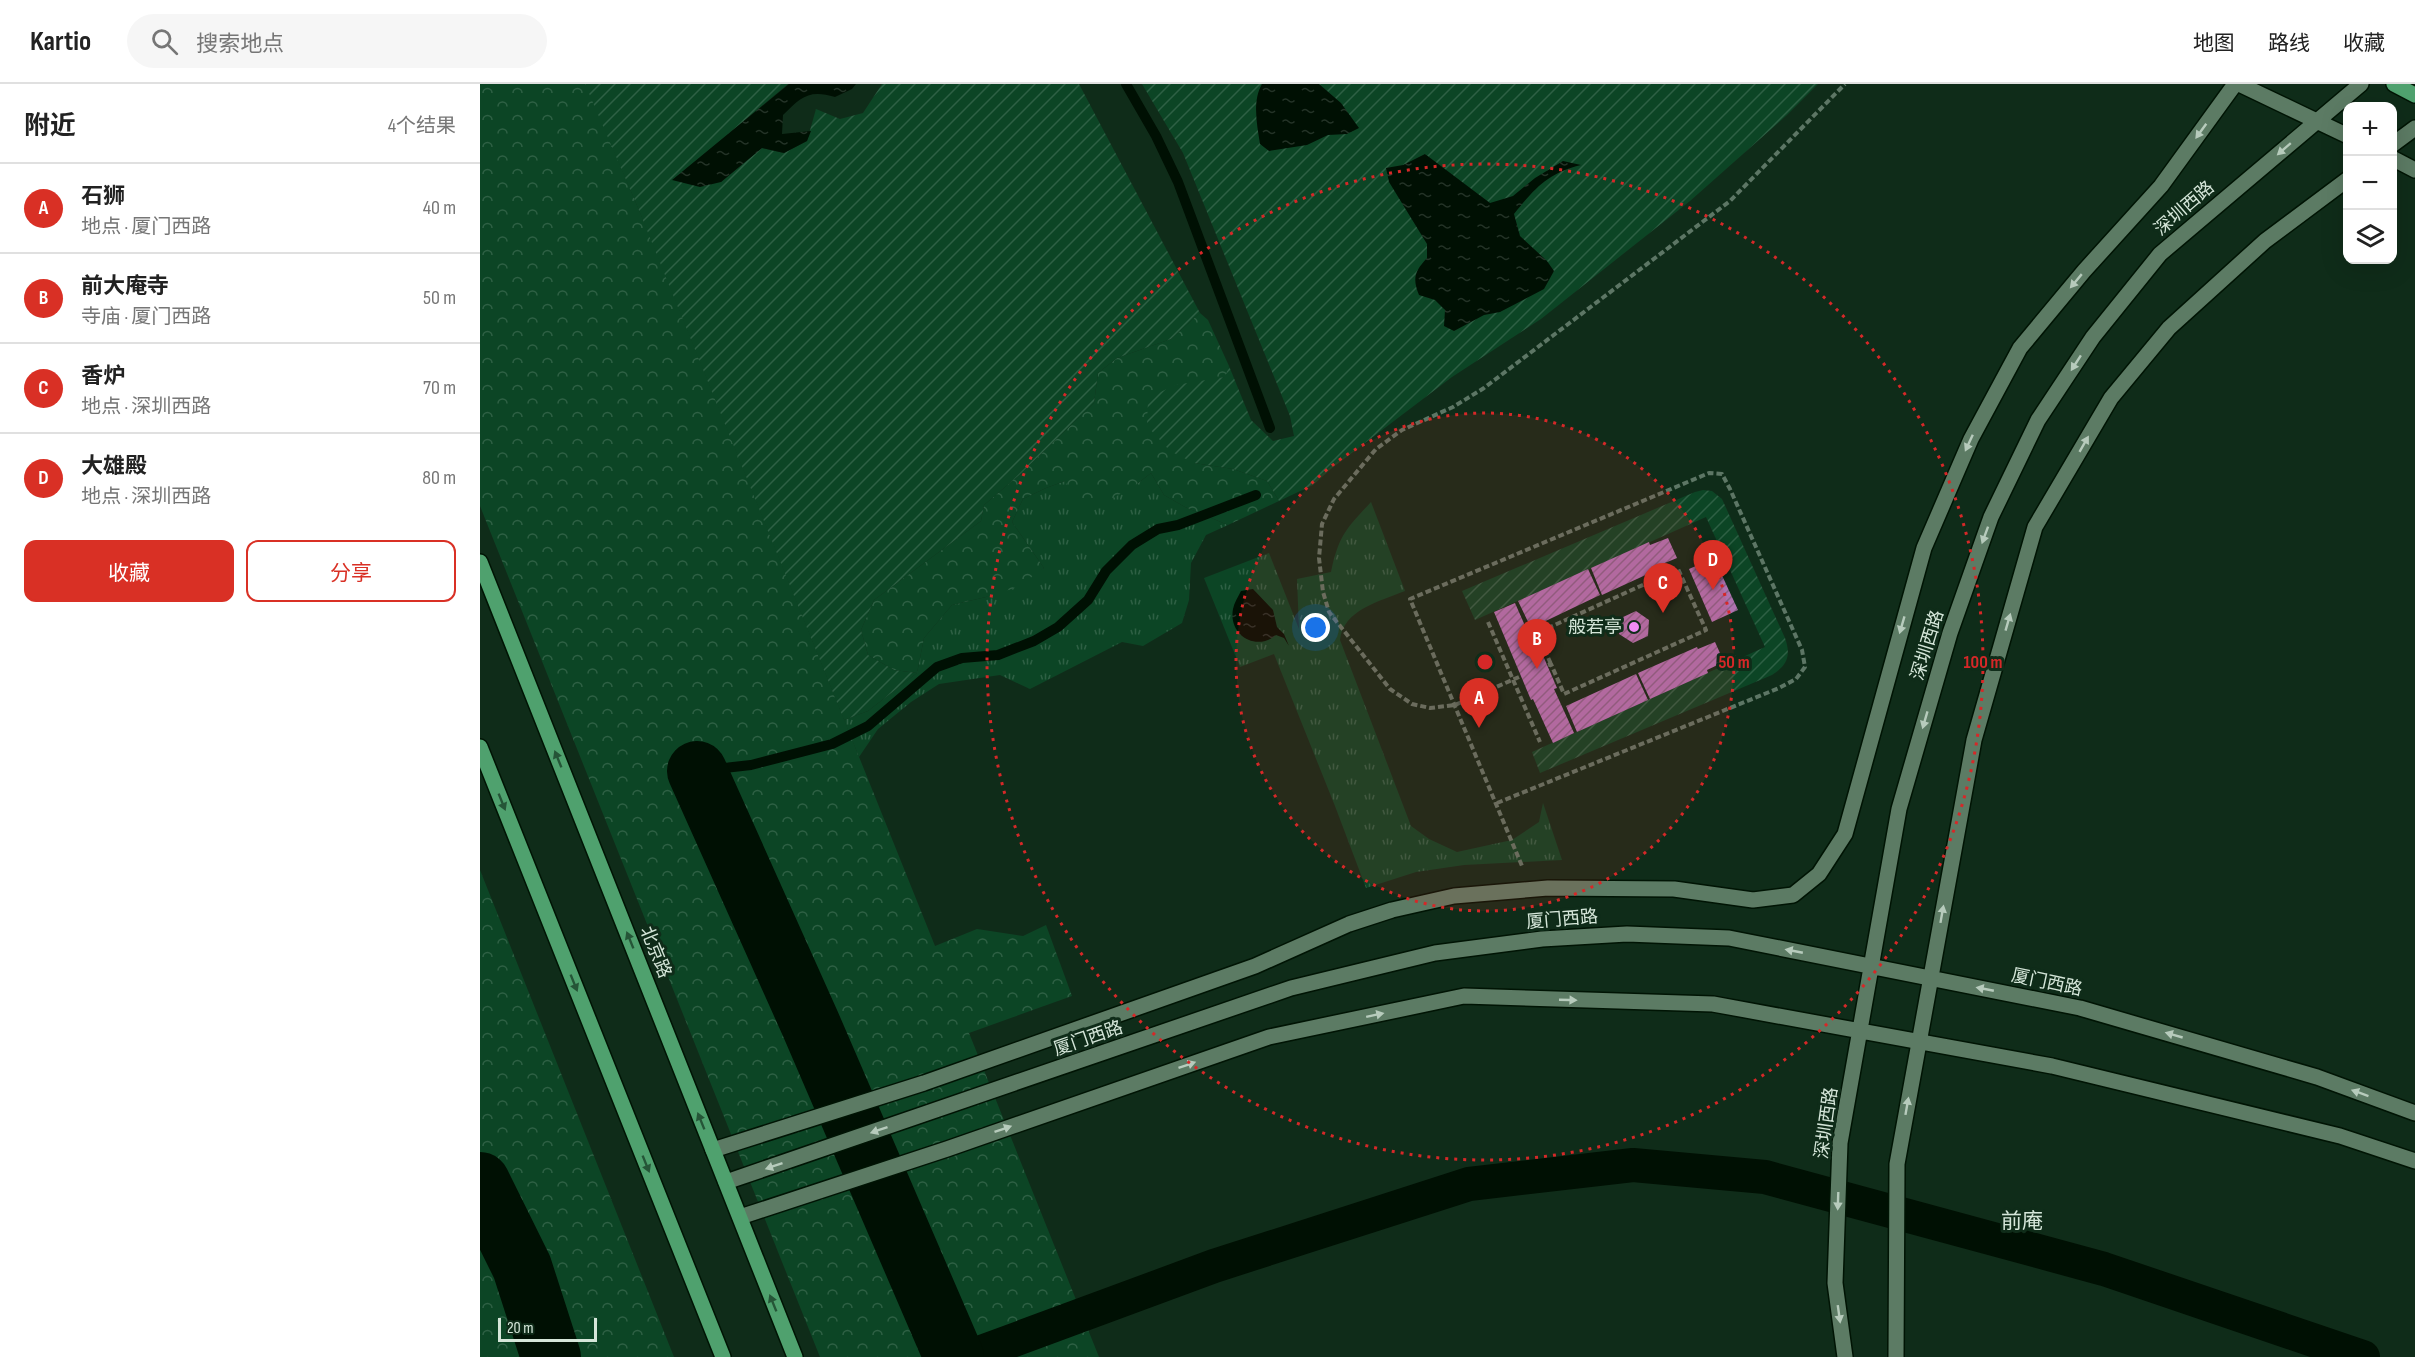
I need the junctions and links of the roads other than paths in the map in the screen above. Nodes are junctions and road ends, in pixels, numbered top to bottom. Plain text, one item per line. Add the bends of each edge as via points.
1 (2237, 84) edge
2 (2361, 84) edge
3 (2394, 84) edge
4 (2415, 95) edge
5 (2316, 121) junction
6 (2415, 128) edge
7 (2343, 134) edge
8 (2397, 141) edge
9 (2397, 161) edge
10 (2415, 170) edge
11 (2343, 183) edge
12 (480, 562) edge
13 (480, 747) edge
14 (1871, 966) junction
15 (1931, 978) junction
16 (1860, 1031) junction
17 (1919, 1041) junction
18 (2415, 1113) edge
19 (713, 1150) junction
20 (2415, 1161) edge
21 (726, 1182) junction
22 (740, 1217) junction
23 (723, 1357) edge
24 (795, 1357) edge
25 (1845, 1357) edge
26 (1896, 1357) edge

1 - 5 street
1 -> 19 street via 2161,186 2020,348 1971,439 1924,548 1845,834 1819,874 1793,895 1753,900 1674,889 1530,890 1454,896 1392,910 1349,924 1255,966 924,1083
2 - 5 street, 深圳西路
3 - 4 main road
5 - 7 street
5 -> 14 street, 深圳西路 via 2160,254 2093,337 2038,420 1991,517 1950,633 1899,809
6 - 8 street
9 - 10 street
15 -> 11 street via 1974,740 2035,527 2111,398 2169,328 2265,241
19 -> 12 main road, 北京路
13 -> 23 main road
14 - 15 street, 厦门西路
14 - 16 street, 深圳西路
14 -> 21 street, 厦门西路 via 1729,938 1627,934 1542,939 1435,953 1291,988
15 - 17 street
18 -> 15 street, 厦门西路 via 2317,1077 2080,1008
16 - 17 street
22 -> 16 street via 1269,1037 1464,996 1713,1004
16 -> 25 street, 深圳西路 via 1840,1143 1835,1283
17 - 20 street via 2052,1066 2340,1136
26 -> 17 street via 1897,1164
19 - 21 main road, 北京路
21 - 22 main road, 北京路
24 -> 22 main road, 北京路

